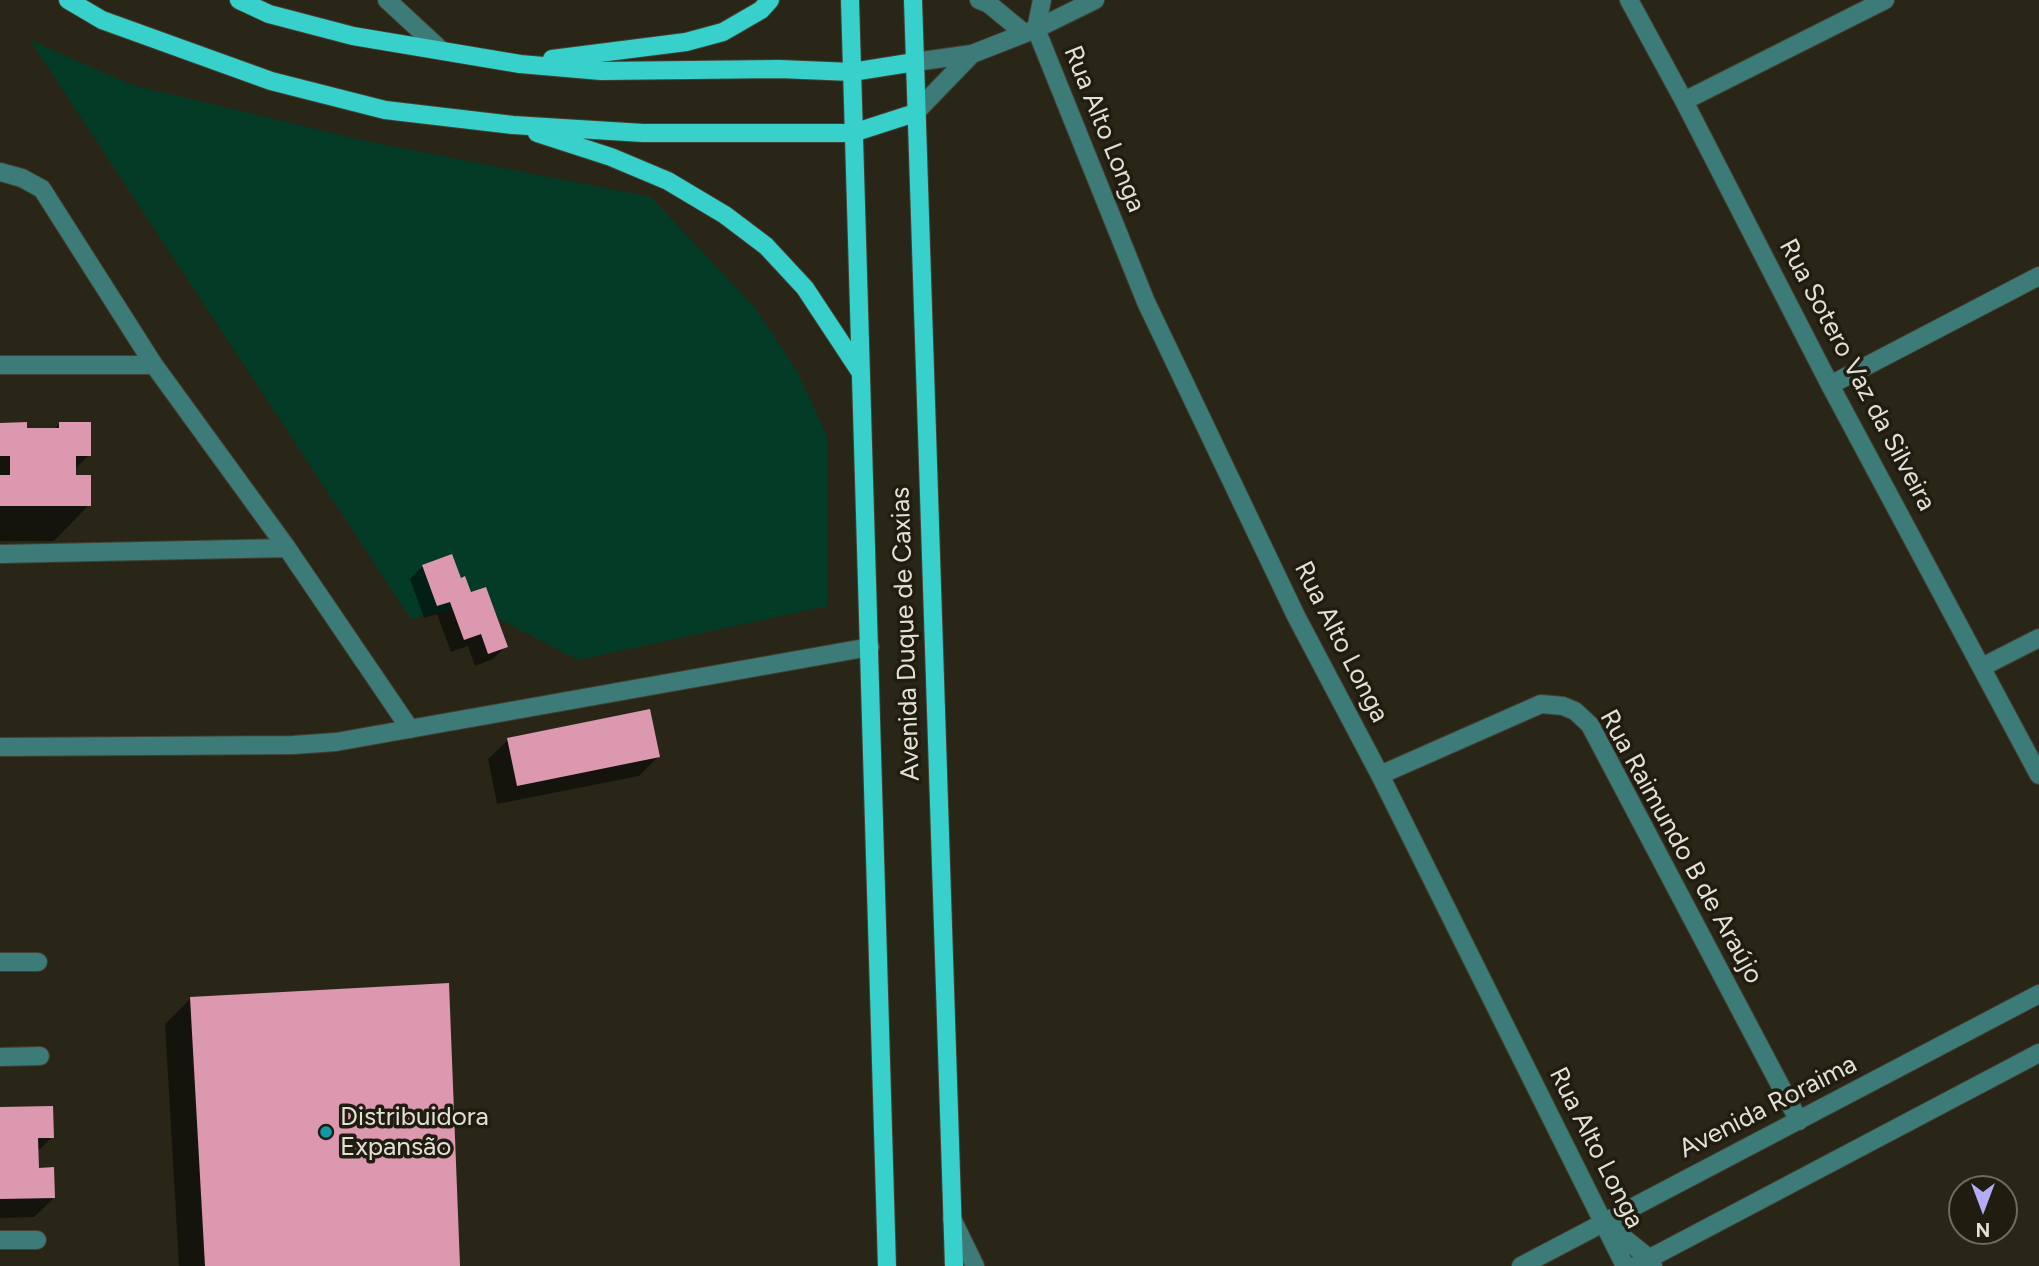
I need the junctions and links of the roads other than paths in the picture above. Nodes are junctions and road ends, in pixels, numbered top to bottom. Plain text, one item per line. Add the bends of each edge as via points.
1 (68, 0) edge
2 (239, 0) edge
3 (387, 0) edge
4 (770, 0) edge
5 (850, 0) edge
6 (913, 0) edge
7 (979, 0) edge
8 (1042, 0) edge
9 (1095, 0) edge
10 (1629, 0) edge
11 (1885, 0) edge
12 (1030, 31) junction
13 (440, 50) junction
14 (972, 54) junction
15 (915, 62) junction
16 (520, 64) junction
17 (852, 72) junction
18 (1684, 102) junction
19 (915, 113) junction
20 (513, 125) junction
21 (853, 133) junction
22 (0, 172) edge
23 (2039, 276) edge
24 (0, 365) edge
25 (154, 365) junction
26 (862, 374) junction
27 (1830, 385) junction
28 (287, 548) junction
29 (0, 554) edge
30 (2039, 638) edge
31 (870, 648) junction
32 (1982, 667) junction
33 (410, 729) junction
34 (0, 747) edge
35 (1380, 775) junction
36 (2039, 775) edge
37 (0, 962) edge
38 (38, 962) dead end
39 (2039, 995) edge
40 (2039, 1053) edge
41 (40, 1056) dead end
42 (0, 1057) edge
43 (1799, 1121) junction
44 (952, 1219) junction
45 (1603, 1221) junction
46 (0, 1240) edge
47 (37, 1240) dead end
48 (1646, 1264) edge
49 (887, 1266) edge
50 (954, 1266) edge
51 (975, 1266) edge
52 (1521, 1266) edge
53 (1625, 1266) edge

1 - 20 main road via 102,20 271,81 385,110
2 - 13 main road via 270,14 352,36
3 - 13 street
4 - 16 main road via 723,32 686,42
5 - 17 main road, Avenida Duque de Caxias
6 - 15 main road, Avenida Duque de Caxias
7 - 12 street
8 - 12 street
9 - 12 street
10 - 18 street, Rua Sotero Vaz da Silveira
11 - 18 street
12 - 14 street
12 - 35 street, Rua Alto Longa via 1146,302 1296,615
13 - 16 main road
14 - 15 street
14 - 19 street
15 - 17 main road
15 - 19 main road, Avenida Duque de Caxias
16 - 17 main road via 601,71
17 - 21 main road, Avenida Duque de Caxias
18 - 27 street, Rua Sotero Vaz da Silveira
19 - 21 main road
19 - 44 main road, Avenida Duque de Caxias
20 - 21 main road via 643,134
20 - 26 main road via 668,181 725,215 766,246 806,288
21 - 26 main road, Avenida Duque de Caxias
22 - 25 street via 42,189
23 - 27 street
24 - 25 street
25 - 28 street
26 - 31 main road, Avenida Duque de Caxias
27 - 32 street, Rua Sotero Vaz da Silveira
28 - 29 street
28 - 33 street
30 - 32 street
31 - 33 street
31 - 49 main road, Avenida Duque de Caxias
32 - 36 street, Rua Sotero Vaz da Silveira
33 - 34 street via 293,746
35 - 43 street, Rua Raimundo B de Araújo via 1541,704 1575,711 1590,725
35 - 45 street, Rua Alto Longa
37 - 38 street
39 - 43 street, Avenida Roraima
40 - 48 street
41 - 42 street
43 - 45 street, Avenida Roraima
44 - 50 main road, Avenida Duque de Caxias
44 - 51 street
45 - 48 street
45 - 52 street, Avenida Roraima
45 - 53 street, Rua Alto Longa
46 - 47 street

